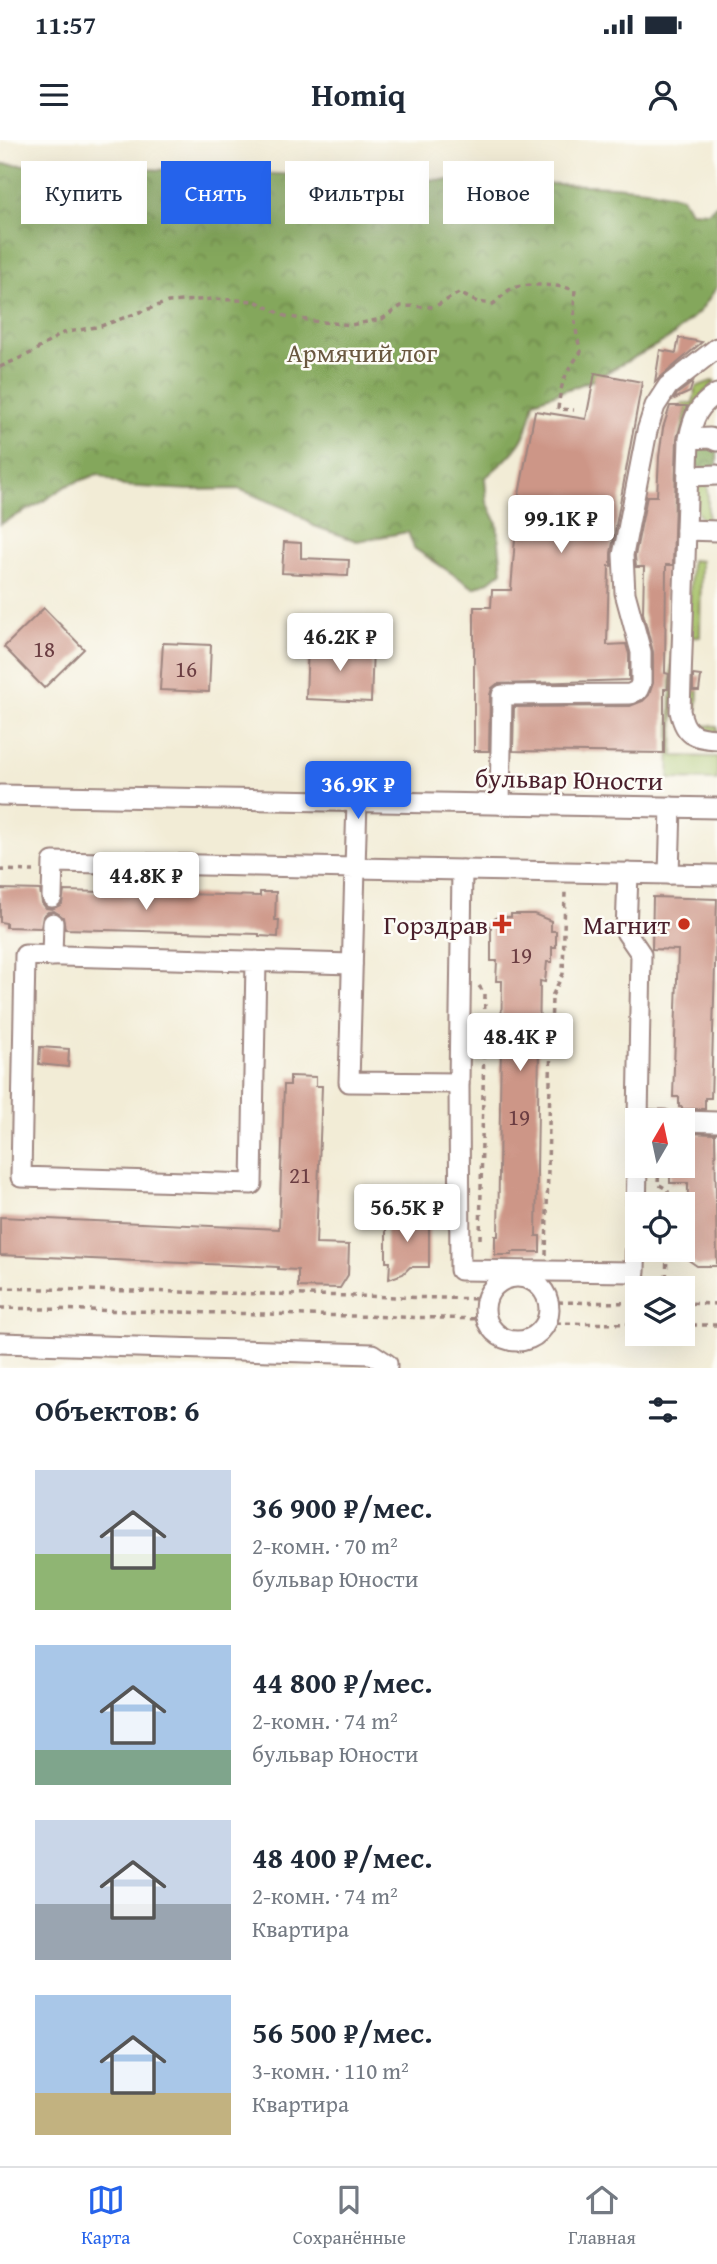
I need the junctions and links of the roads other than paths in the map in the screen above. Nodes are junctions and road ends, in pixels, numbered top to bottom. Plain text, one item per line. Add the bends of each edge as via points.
1 (717, 348) edge
2 (717, 394) edge
3 (689, 439) junction
4 (717, 441) edge
5 (717, 475) edge
6 (688, 476) junction
7 (686, 530) junction
8 (717, 531) edge
9 (717, 739) edge
10 (0, 795) edge
11 (357, 801) junction
12 (500, 804) junction
13 (671, 807) junction
14 (717, 808) edge
15 (355, 868) junction
16 (462, 870) junction
17 (628, 873) junction
18 (668, 874) junction
19 (717, 875) edge
20 (52, 897) dead end
21 (52, 923) dead end
22 (52, 956) junction
23 (256, 961) junction
24 (352, 964) junction
25 (460, 1083) junction
26 (638, 1108) edge
27 (695, 1121) edge
28 (717, 1122) edge
29 (637, 1178) edge
30 (546, 1323) joint
31 (0, 1343) edge
32 (387, 1368) edge

1 - 12 street via 668,386 654,406 647,432 623,555 625,593 641,652 638,690 629,694 502,695
2 - 3 street via 704,401 694,416
3 - 4 street
3 - 6 street
5 - 6 street
6 - 7 street
7 - 8 street
7 - 9 street via 680,711 689,733
10 - 11 street, бульвар Юности
11 - 12 street, бульвар Юности
11 - 15 street
12 - 13 street, бульвар Юности
13 - 14 street, бульвар Юности
13 - 18 street
15 - 16 street
15 - 20 street via 53,862
15 - 24 street
16 - 17 street
16 - 25 street
17 - 18 street
17 - 26 street via 626,932 642,954
18 - 19 street
21 - 22 street
22 - 23 street
22 - 23 street via 25,955 20,1177 252,1184
23 - 24 street
24 - 25 street via 349,1082
25 - 29 street via 460,1270 635,1272
27 - 28 street
30 - 30 street via 549,1312 544,1292 528,1279 498,1282 486,1299 486,1319 499,1336 520,1341 540,1332
31 - 32 street via 372,1354

